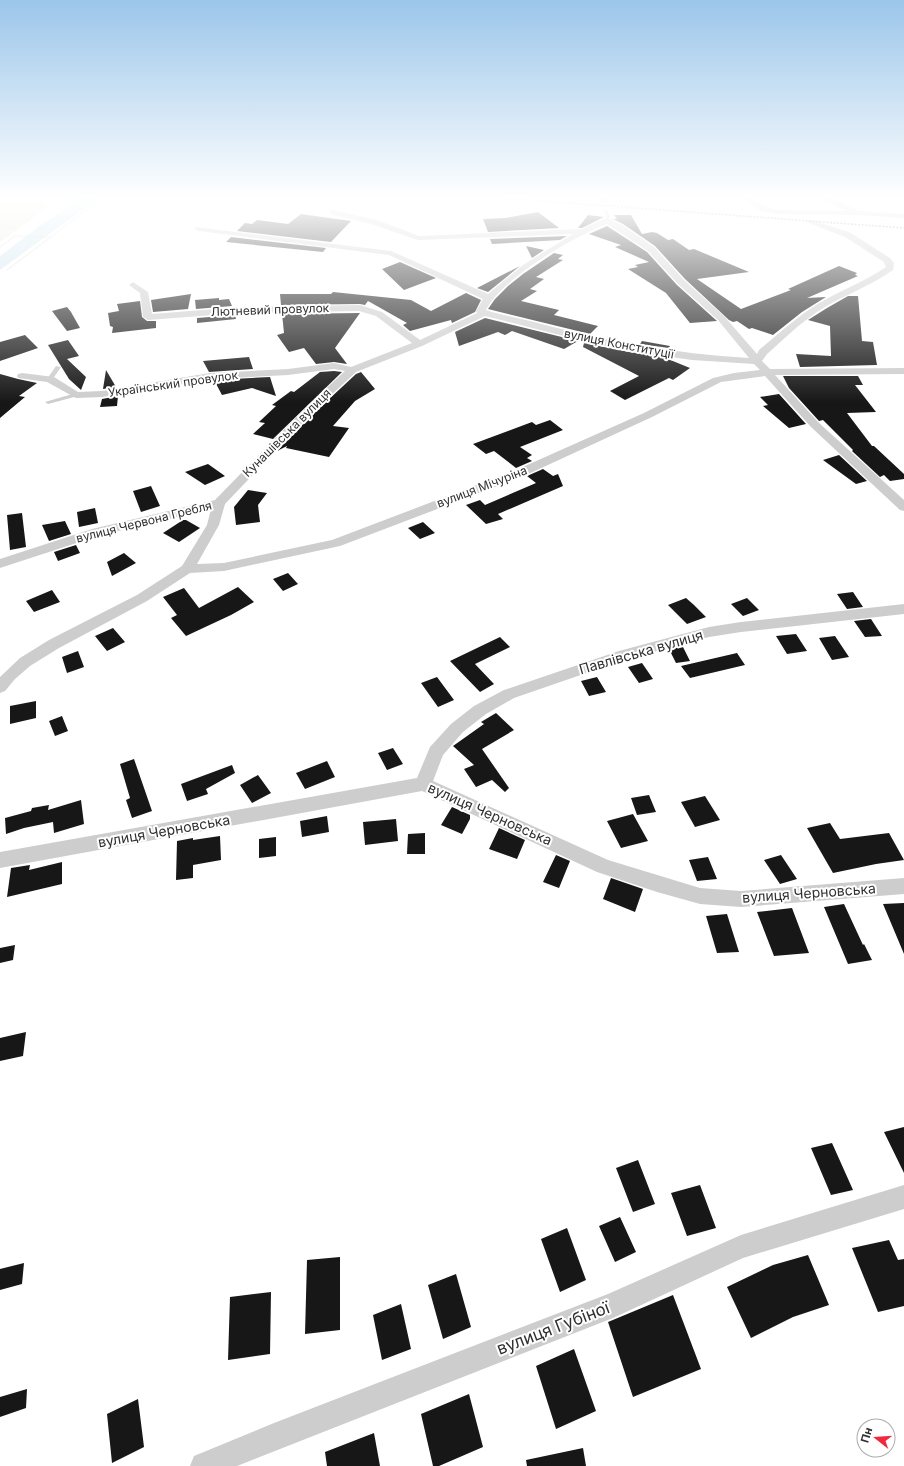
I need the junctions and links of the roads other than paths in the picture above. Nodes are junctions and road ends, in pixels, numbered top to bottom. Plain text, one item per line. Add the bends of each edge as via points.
1 (417, 264) edge
2 (531, 264) edge
3 (665, 264) edge
4 (888, 264) edge
5 (133, 286) dead end
6 (488, 298) junction
7 (484, 313) junction
8 (419, 344) junction
9 (756, 362) junction
10 (58, 367) dead end
11 (352, 370) junction
12 (904, 371) edge
13 (766, 372) junction
14 (22, 376) dead end
15 (50, 379) junction
16 (76, 395) junction
17 (48, 402) dead end
18 (219, 503) junction
19 (904, 507) edge
20 (0, 564) edge
21 (187, 569) junction
22 (904, 609) edge
23 (0, 687) edge
24 (422, 784) junction
25 (0, 860) edge
26 (904, 886) edge
27 (904, 1197) edge
28 (204, 1466) edge

1 - 6 street
2 - 6 street
3 - 9 street via 721,318
4 - 9 street via 886,272 813,311 763,352
5 - 8 street, Лютневий провулок via 144,292 148,317 240,310 360,308 380,314
6 - 7 street via 481,309
7 - 8 street, Кунашівська вулиця
7 - 9 street, вулиця Конституції via 643,351
8 - 11 street, Кунашівська вулиця
9 - 13 street
10 - 15 lane
11 - 16 street, Український провулок via 334,366 288,372 210,376 102,394
11 - 18 street, Кунашівська вулиця
12 - 13 street
13 - 19 street via 815,425
13 - 21 street, вулиця Мічуріна via 717,380 648,415 520,473 335,543 224,567
14 - 15 street
15 - 16 street
16 - 17 lane
18 - 20 street, вулиця Червона Гребля via 97,532
18 - 21 street, Кунашівська вулиця via 213,525
21 - 23 street, Кунашівська вулиця via 142,598 25,662
22 - 24 street, Павлівська вулиця via 710,632 624,655 509,694 480,710 457,728 436,752
24 - 25 street, вулиця Черновська
24 - 26 street, вулиця Черновська via 603,866 700,896 741,899
27 - 28 street, вулиця Губіної via 741,1247 613,1305

